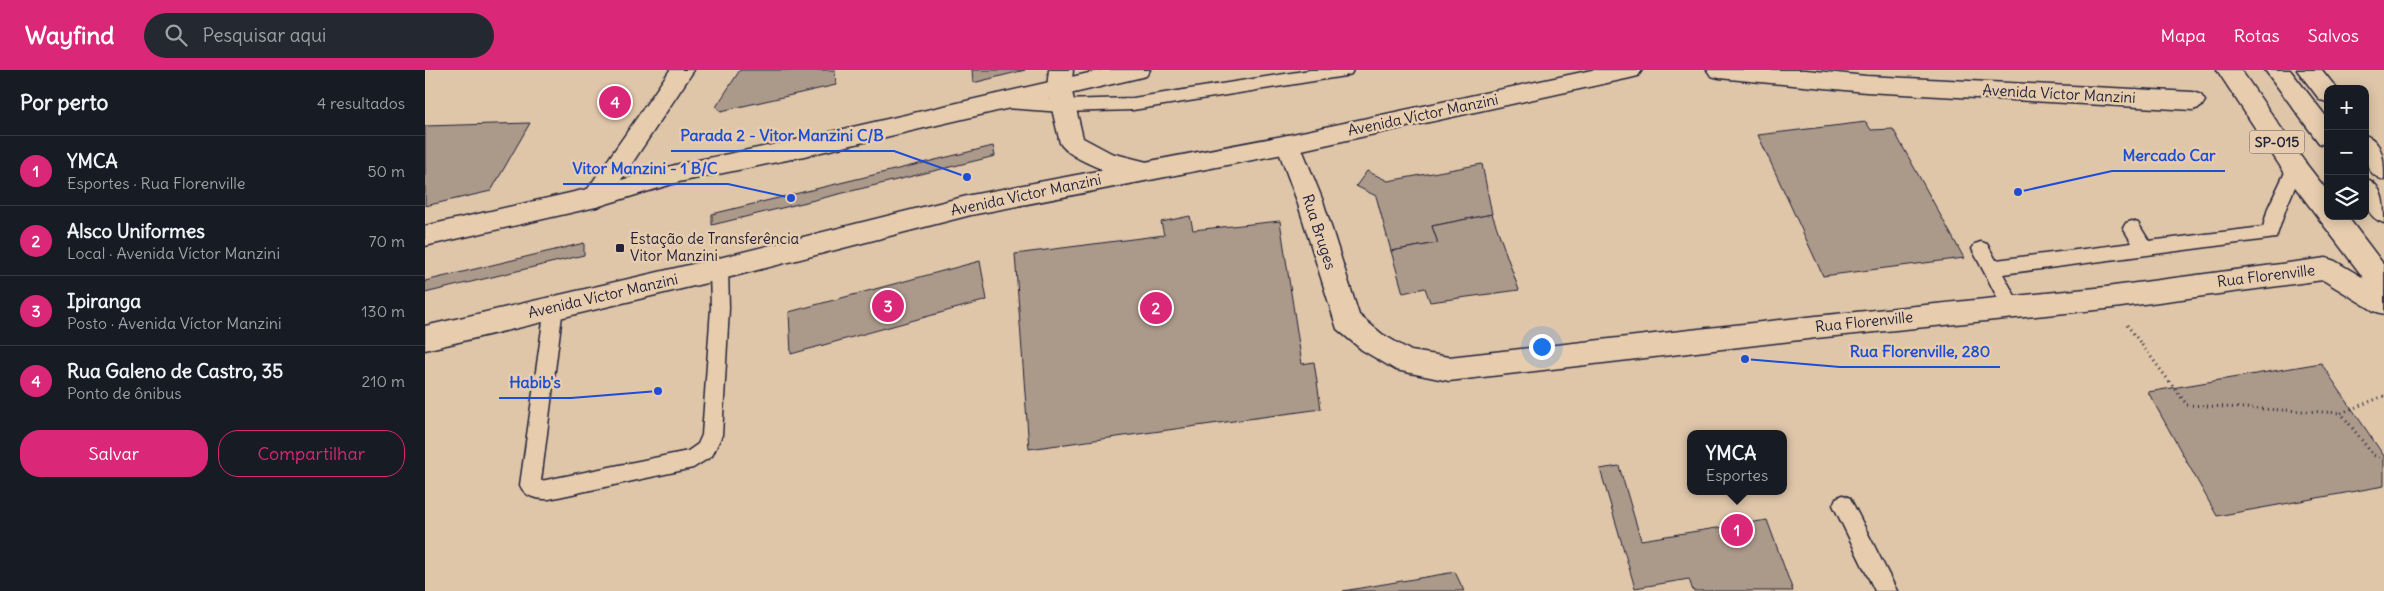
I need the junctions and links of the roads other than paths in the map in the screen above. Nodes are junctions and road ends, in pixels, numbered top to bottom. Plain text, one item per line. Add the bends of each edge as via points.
1 (682, 70) edge
2 (1138, 70) edge
3 (1345, 70) edge
4 (1630, 70) edge
5 (1719, 70) edge
6 (1842, 70) edge
7 (2229, 70) edge
8 (2277, 70) edge
9 (2309, 70) edge
10 (1866, 84) junction
11 (1061, 88) edge
12 (2324, 89) edge
13 (2193, 101) dead end
14 (2324, 133) edge
15 (1288, 144) junction
16 (2369, 150) edge
17 (2295, 168) junction
18 (1142, 170) junction
19 (2384, 171) edge
20 (2369, 193) edge
21 (596, 197) junction
22 (2324, 206) edge
23 (2384, 213) edge
24 (2334, 220) edge
25 (2132, 228) dead end
26 (425, 236) edge
27 (2144, 248) junction
28 (1981, 249) dead end
29 (1991, 268) junction
30 (719, 269) junction
31 (2384, 285) edge
32 (2384, 303) edge
33 (555, 307) junction
34 (2013, 307) junction
35 (1347, 321) joint
36 (425, 338) edge
37 (1843, 505) dead end
38 (1886, 591) edge

1 - 21 main road
2 - 11 main road
3 - 11 lane via 1133,104
4 - 15 main road, Avenida Víctor Manzini
5 - 10 main road, Avenida Víctor Manzini
6 - 10 main road, Avenida Víctor Manzini
7 - 17 main road, SP-015
8 - 14 main road
9 - 12 main road
10 - 13 main road, Avenida Víctor Manzini
11 - 18 main road via 1072,143 1104,160
11 - 21 main road via 787,152 679,173
15 - 18 main road, Avenida Víctor Manzini
15 - 35 main road, Rua Bruges via 1310,201
16 - 19 main road
17 - 22 main road, SP-015
17 - 27 lane via 2270,233
18 - 30 main road, Avenida Víctor Manzini via 971,205
20 - 23 main road
21 - 26 main road
24 - 31 main road
25 - 27 lane
27 - 29 lane
28 - 29 lane
29 - 34 lane
30 - 33 main road, Avenida Víctor Manzini
30 - 33 lane via 720,308 711,435 705,450 693,459 538,490 530,485
32 - 34 main road, Rua Florenville via 2326,269
33 - 36 main road, Avenida Víctor Manzini
34 - 35 main road, Rua Florenville via 1816,326 1449,369 1406,362 1372,342
37 - 38 lane

